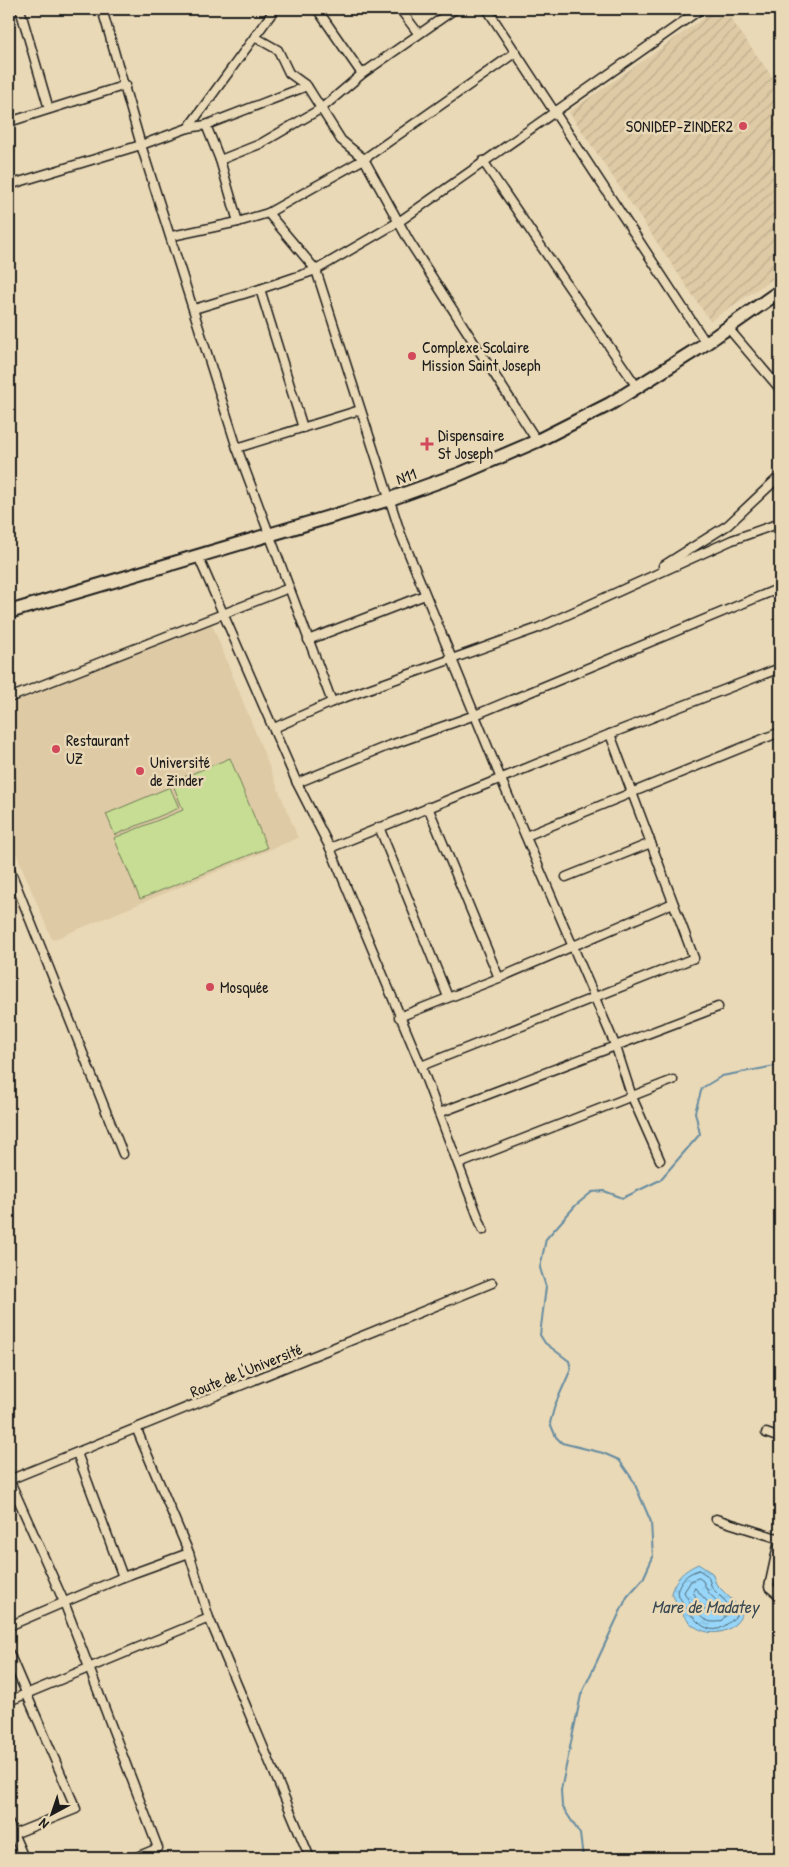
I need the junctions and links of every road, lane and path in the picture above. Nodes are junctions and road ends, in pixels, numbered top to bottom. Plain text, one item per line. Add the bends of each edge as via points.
1 (20, 9) edge
2 (102, 9) edge
3 (275, 9) edge
4 (317, 9) edge
5 (400, 9) edge
6 (455, 9) edge
7 (488, 9) edge
8 (701, 9) edge
9 (418, 33) junction
10 (255, 36) junction
11 (516, 52) junction
12 (362, 74) junction
13 (126, 85) junction
14 (307, 86) junction
15 (322, 108) junction
16 (49, 109) junction
17 (555, 112) junction
18 (9, 122) edge
19 (206, 125) junction
20 (188, 128) junction
21 (142, 145) junction
22 (364, 159) junction
23 (220, 160) junction
24 (484, 161) junction
25 (9, 185) edge
26 (268, 213) junction
27 (400, 220) junction
28 (238, 222) junction
29 (172, 236) junction
30 (316, 270) junction
31 (260, 289) junction
32 (780, 291) edge
33 (194, 309) junction
34 (728, 328) junction
35 (706, 343) junction
36 (637, 386) junction
37 (780, 390) edge
38 (360, 410) junction
39 (303, 428) junction
40 (537, 441) junction
41 (237, 448) junction
42 (780, 476) edge
43 (390, 499) junction
44 (780, 523) edge
45 (268, 535) junction
46 (198, 556) junction
47 (640, 582) junction
48 (289, 588) junction
49 (780, 588) edge
50 (425, 595) junction
51 (9, 612) edge
52 (222, 614) junction
53 (308, 640) junction
54 (454, 659) junction
55 (780, 668) edge
56 (9, 698) edge
57 (332, 702) junction
58 (475, 715) junction
59 (274, 728) junction
60 (780, 732) edge
61 (610, 734) junction
62 (501, 779) junction
63 (297, 783) junction
64 (633, 794) junction
65 (428, 807) junction
66 (379, 827) junction
67 (526, 836) junction
68 (651, 843) junction
69 (330, 848) junction
70 (9, 867) edge
71 (566, 877) dead end
72 (673, 903) junction
73 (572, 947) junction
74 (499, 978) junction
75 (448, 997) junction
76 (596, 998) junction
77 (718, 1007) dead end
78 (399, 1017) junction
79 (616, 1047) junction
80 (421, 1066) junction
81 (673, 1080) dead end
82 (632, 1097) junction
83 (439, 1113) junction
84 (123, 1154) dead end
85 (660, 1160) dead end
86 (459, 1164) junction
87 (484, 1230) dead end
88 (492, 1283) dead end
89 (137, 1430) junction
90 (766, 1433) dead end
91 (780, 1438) edge
92 (77, 1453) junction
93 (9, 1480) edge
94 (716, 1520) dead end
95 (780, 1538) edge
96 (189, 1553) junction
97 (123, 1577) junction
98 (780, 1596) edge
99 (64, 1602) junction
100 (209, 1618) junction
101 (9, 1626) edge
102 (9, 1653) edge
103 (90, 1668) junction
104 (26, 1692) junction
105 (9, 1701) edge
106 (9, 1824) edge
107 (11, 1835) edge
108 (24, 1858) edge
109 (134, 1858) edge
110 (310, 1858) edge

1 - 16 street
2 - 13 street
3 - 10 street
4 - 12 street
5 - 9 street
6 - 9 street
7 - 11 street
8 - 17 street
9 - 12 street
10 - 14 street via 278,50 289,74
10 - 20 street
11 - 17 street
11 - 22 street
12 - 15 street
13 - 16 street
13 - 21 street
14 - 15 street
14 - 19 street
15 - 22 street via 341,140
15 - 23 street via 260,144
16 - 18 street
17 - 24 street
17 - 35 street
19 - 20 street
19 - 23 street
20 - 21 street
21 - 25 street
21 - 29 street
22 - 26 street
22 - 27 street
23 - 28 street
24 - 27 street
24 - 36 street
26 - 28 street
26 - 30 street
27 - 30 street
27 - 40 street via 410,241
28 - 29 street
29 - 33 street
30 - 31 street
30 - 38 street
31 - 33 street
31 - 39 street
32 - 34 main road, N11
33 - 41 street
34 - 35 main road, N11
34 - 37 street
35 - 36 main road, N11
36 - 40 main road, N11
38 - 39 street
38 - 43 street
39 - 41 street
40 - 43 main road, N11
41 - 45 street
42 - 47 street via 728,525
43 - 45 main road, N11
43 - 50 street
44 - 47 street via 732,540
45 - 46 main road, N11
45 - 48 street
46 - 51 main road, N11
46 - 52 street
47 - 54 street via 573,613
48 - 52 street
48 - 53 street
49 - 58 street
50 - 53 street
50 - 54 street
52 - 56 street
52 - 59 street
53 - 57 street
54 - 57 street
54 - 58 street
55 - 61 street
57 - 59 street
58 - 62 street
58 - 63 street
59 - 63 street
60 - 64 street
61 - 62 street
61 - 64 street
62 - 65 street
62 - 67 street
63 - 69 street
64 - 67 street
64 - 68 street
65 - 66 street
65 - 74 street
66 - 69 street
66 - 75 street
67 - 73 street
68 - 71 street
68 - 72 street
69 - 78 street
70 - 84 street
72 - 73 street
72 - 76 street via 694,958
73 - 74 street
73 - 76 street
74 - 75 street
75 - 78 street
76 - 79 street
76 - 80 street
77 - 79 street
78 - 80 street
79 - 82 street
79 - 83 street
80 - 83 street
81 - 82 street
82 - 85 street
82 - 86 street
83 - 86 street
86 - 87 street
88 - 89 street, Route de l'Université
89 - 92 street, Route de l'Université
89 - 96 street
90 - 91 street
92 - 93 street, Route de l'Université
92 - 97 street
93 - 99 street
94 - 95 street
95 - 98 street via 769,1586
96 - 97 street
96 - 100 street
97 - 99 street
99 - 101 street
99 - 103 street
100 - 103 street
100 - 110 street
102 - 104 street
103 - 104 street
103 - 109 street via 158,1848
104 - 105 street
104 - 107 street via 76,1809
106 - 107 street
107 - 108 street

